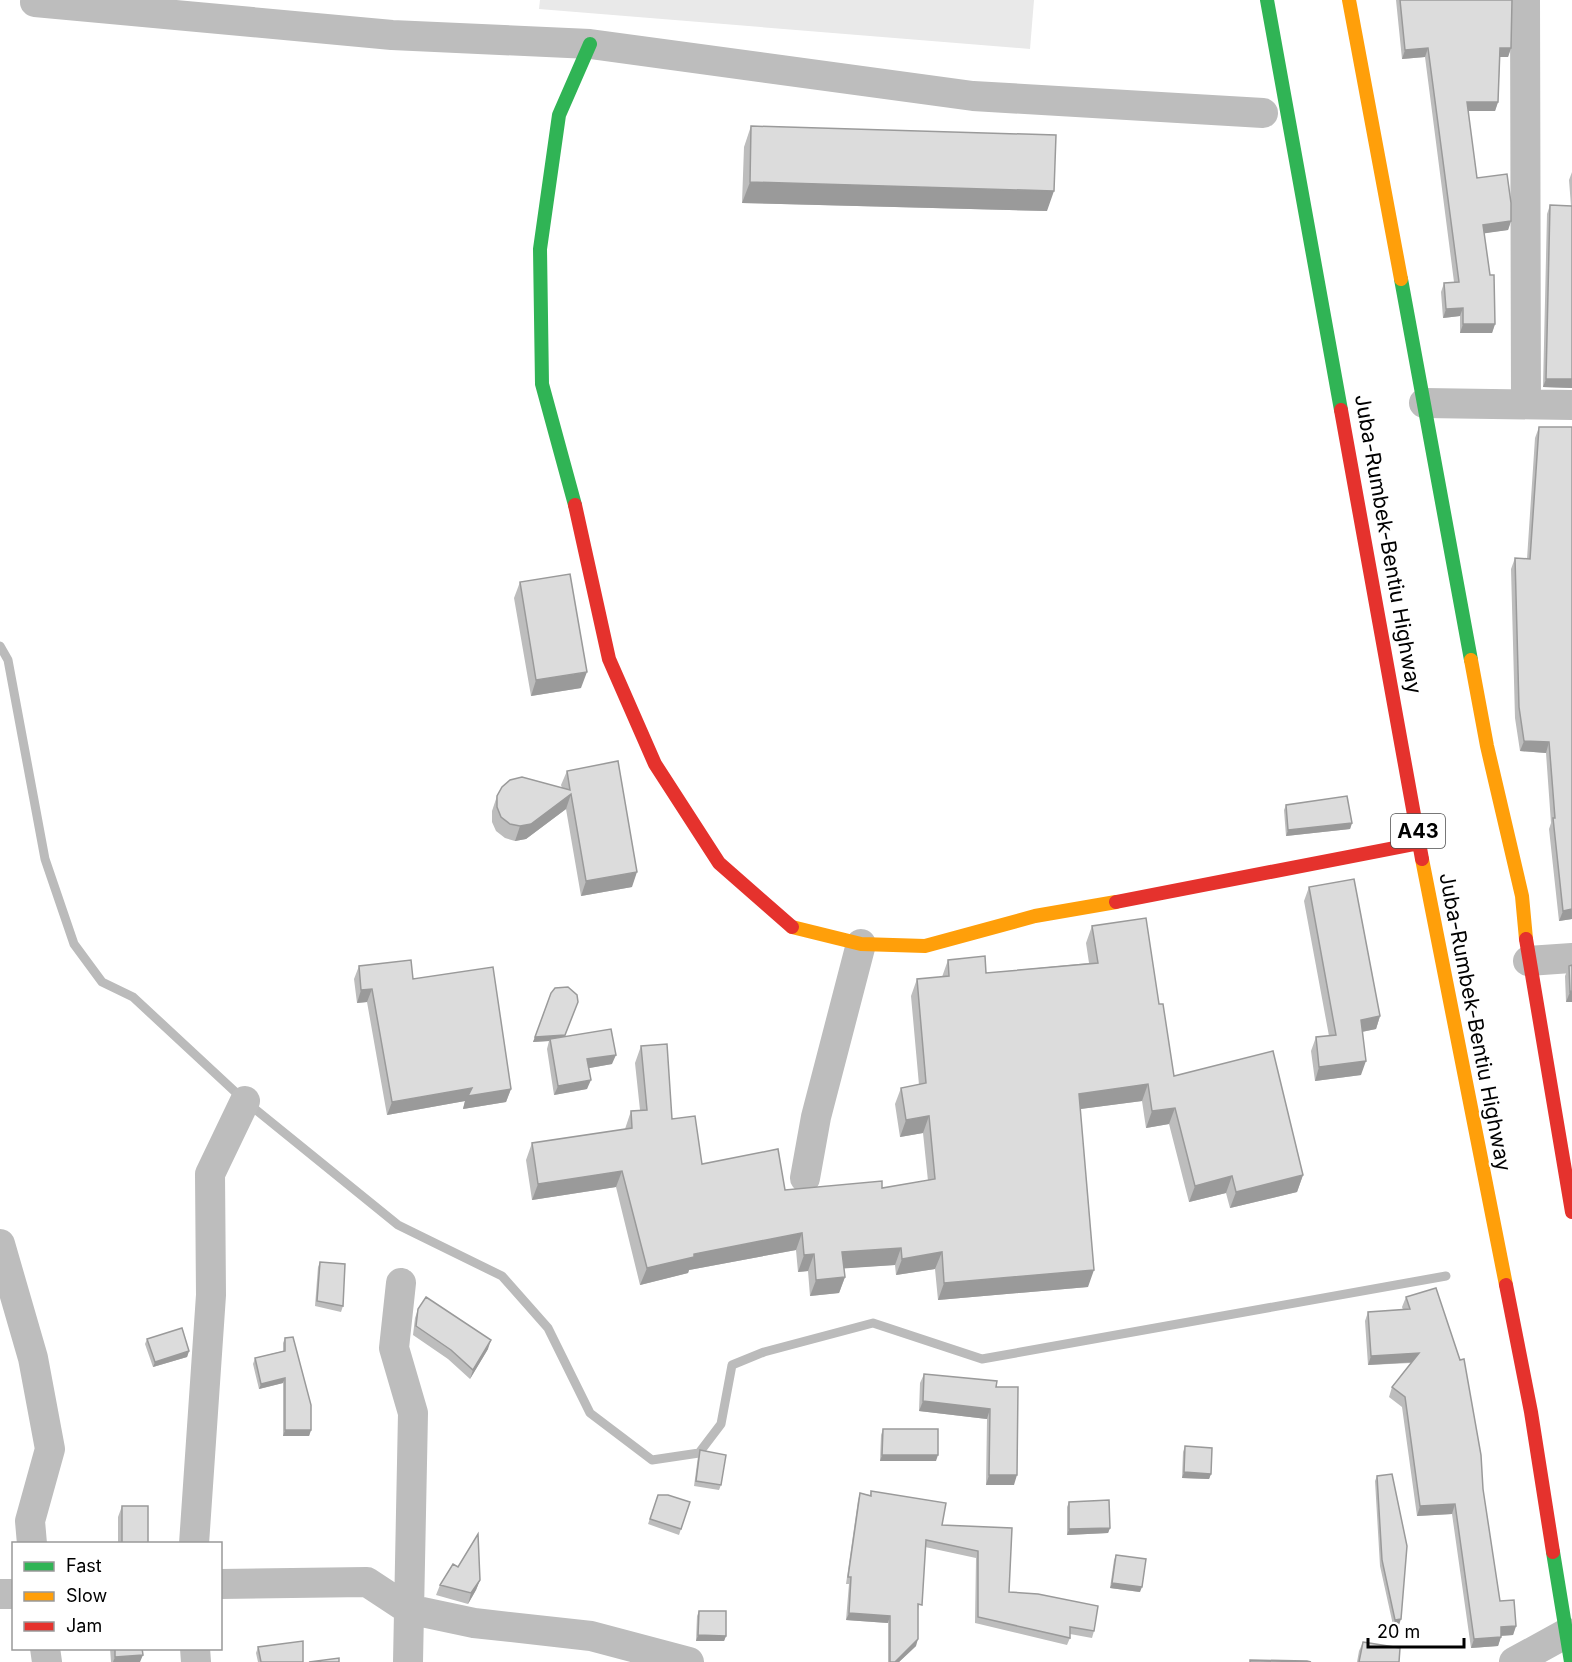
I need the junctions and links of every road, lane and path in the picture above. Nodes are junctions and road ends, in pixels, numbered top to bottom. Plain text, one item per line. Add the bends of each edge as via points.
1 (1267, 0) edge
2 (1349, 0) edge
3 (1525, 0) edge
4 (35, 2) dead end
5 (590, 44) junction
6 (1263, 113) dead end
7 (1424, 403) junction
8 (1526, 403) junction
9 (1572, 405) edge
10 (1420, 843) junction
11 (861, 944) junction
12 (1572, 958) edge
13 (1528, 961) junction
14 (244, 1101) dead end
15 (805, 1179) dead end
16 (1572, 1212) edge
17 (0, 1244) edge
18 (400, 1283) dead end
19 (32, 1542) edge
20 (194, 1542) edge
21 (222, 1584) edge
22 (408, 1609) junction
23 (1569, 1648) edge
24 (590, 1649) edge
25 (408, 1662) edge
26 (689, 1662) edge
27 (1514, 1662) edge

1 - 10 main road, Juba-Rumbek-Bentiu Highway / A43
2 - 7 main road
3 - 8 street
4 - 5 street via 392,35
5 - 6 street via 973,96
5 - 11 main road via 559,115 540,249 542,384 576,509 609,659 655,764 719,863 795,930
7 - 8 street
7 - 13 main road via 1486,746 1522,896
8 - 9 street
10 - 11 main road via 1035,916 926,946
10 - 23 main road, Juba-Rumbek-Bentiu Highway / A43 via 1531,1412
11 - 15 street via 816,1117
12 - 13 street
13 - 16 main road
14 - 20 street via 210,1174 211,1295
17 - 19 street via 33,1358 50,1449 30,1521
18 - 22 street via 394,1348 413,1413
21 - 22 street via 367,1582
22 - 24 street
22 - 25 street
23 - 27 street
24 - 26 street

